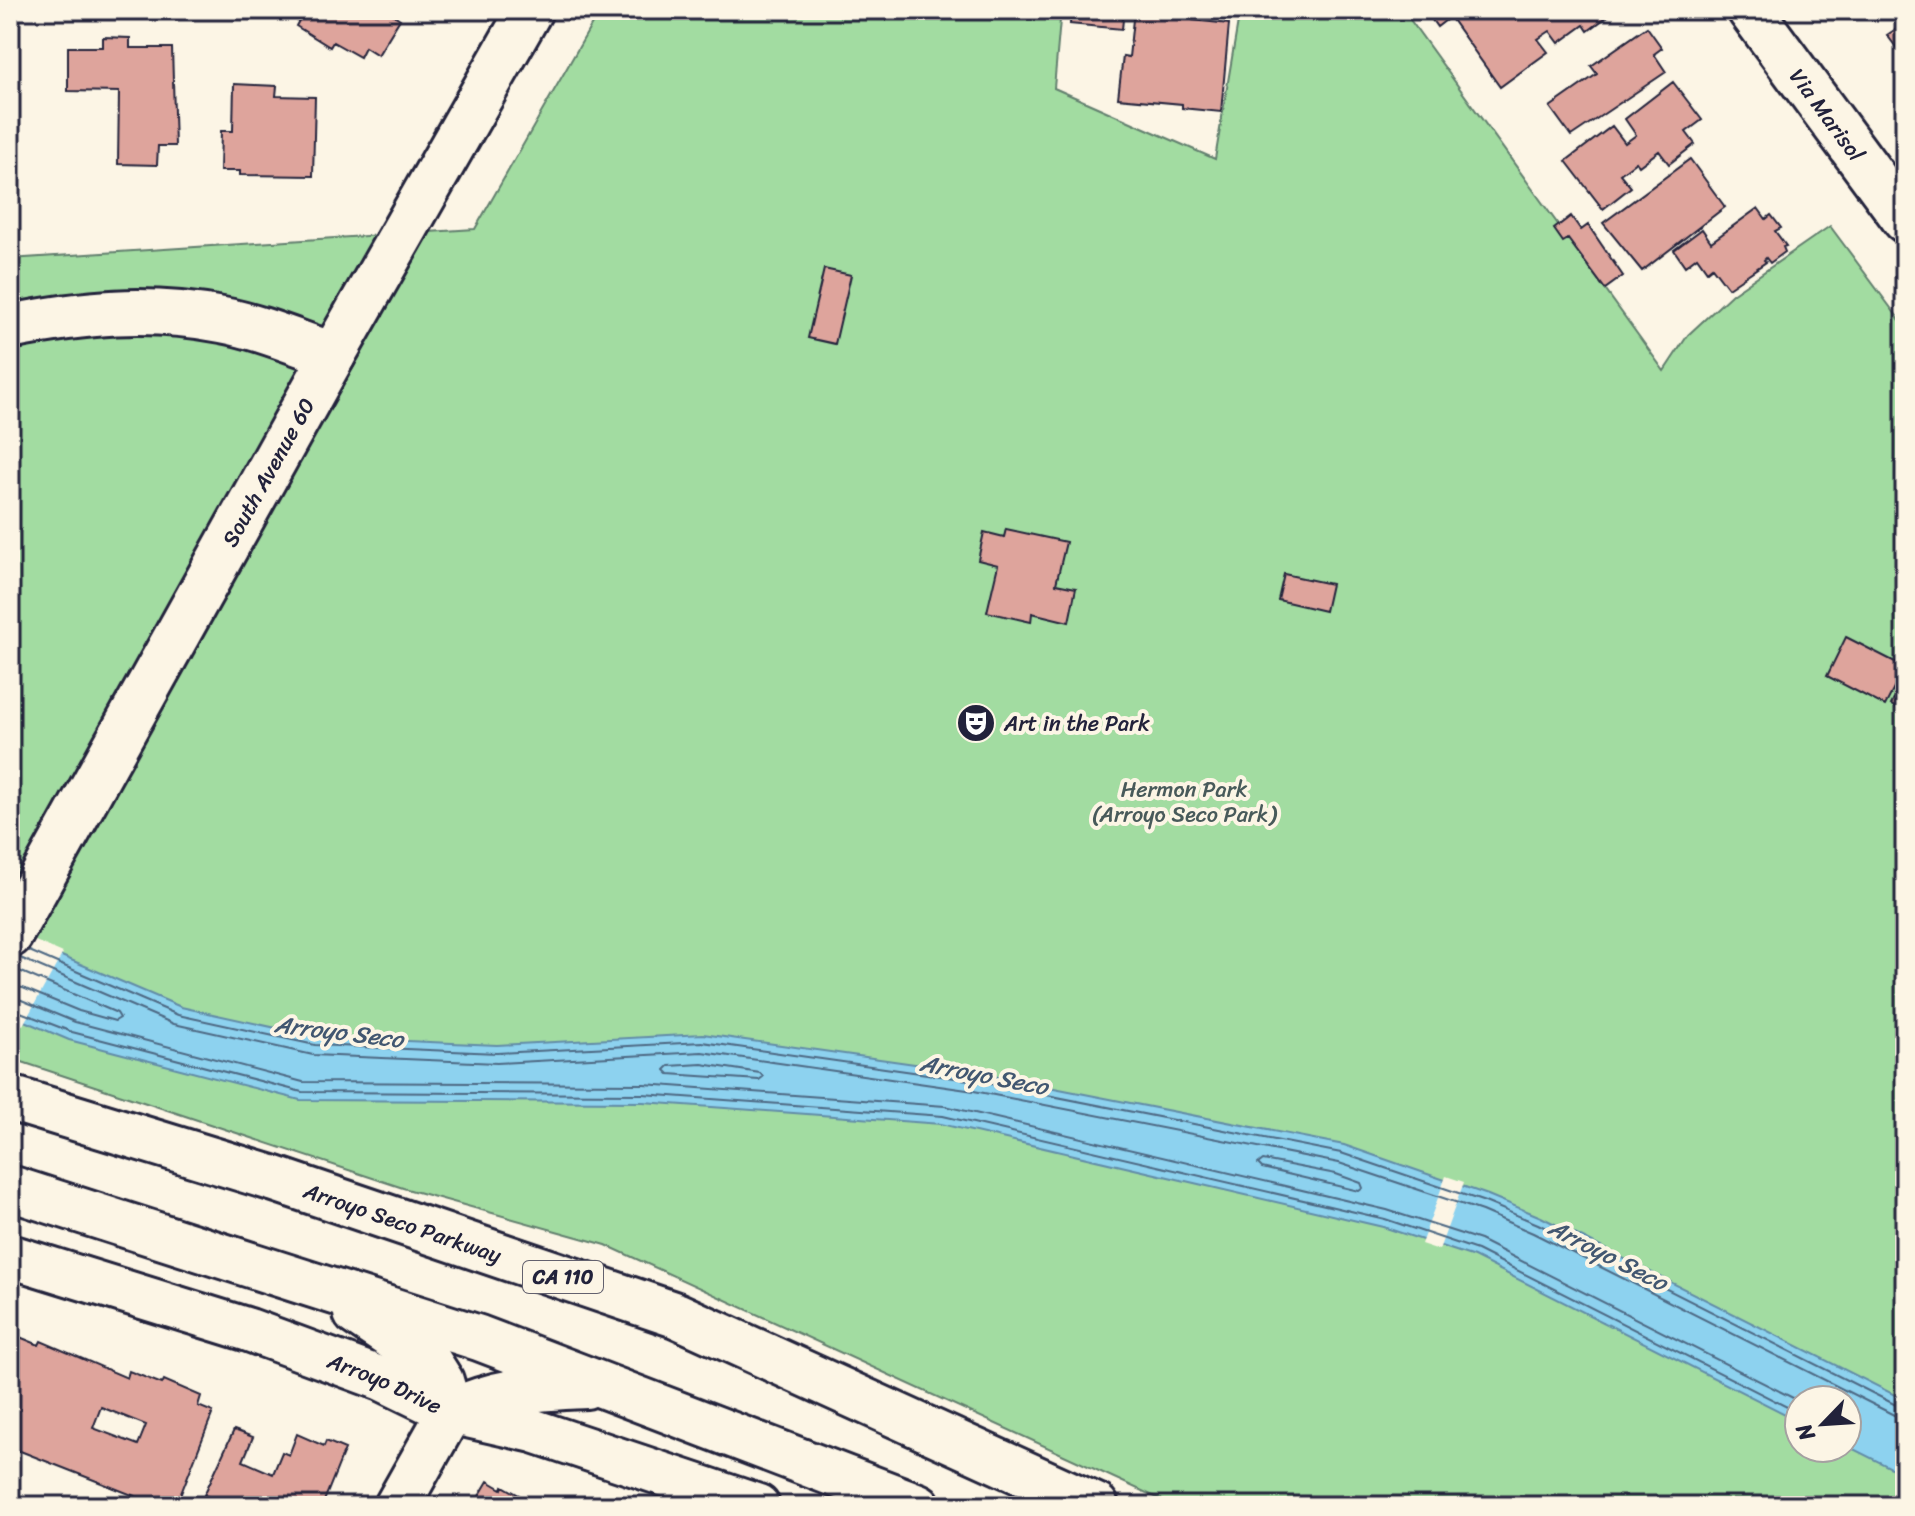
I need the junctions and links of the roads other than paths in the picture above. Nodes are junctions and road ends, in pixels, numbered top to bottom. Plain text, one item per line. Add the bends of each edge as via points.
1 (530, 10) edge
2 (1750, 10) edge
3 (1905, 220) edge
4 (10, 327) edge
5 (333, 355) junction
6 (10, 935) edge
7 (10, 1098) edge
8 (10, 1188) edge
9 (10, 1256) edge
10 (315, 1284) junction
11 (603, 1385) junction
12 (450, 1412) junction
13 (397, 1506) edge
14 (758, 1506) edge
15 (918, 1506) edge
16 (1096, 1506) edge

1 - 5 main road, South Avenue 60
2 - 3 main road, Via Marisol
4 - 5 main road via 70,315 152,310 225,320
5 - 6 main road, South Avenue 60
7 - 16 main road, Arroyo Seco Parkway / CA 110 via 275,1179 676,1315
8 - 10 main road
9 - 12 street, Arroyo Drive via 249,1330 382,1379
10 - 11 main road
10 - 12 main road via 429,1362
11 - 12 main road via 503,1392
11 - 15 main road
12 - 13 main road
12 - 14 street, Arroyo Drive via 534,1431

